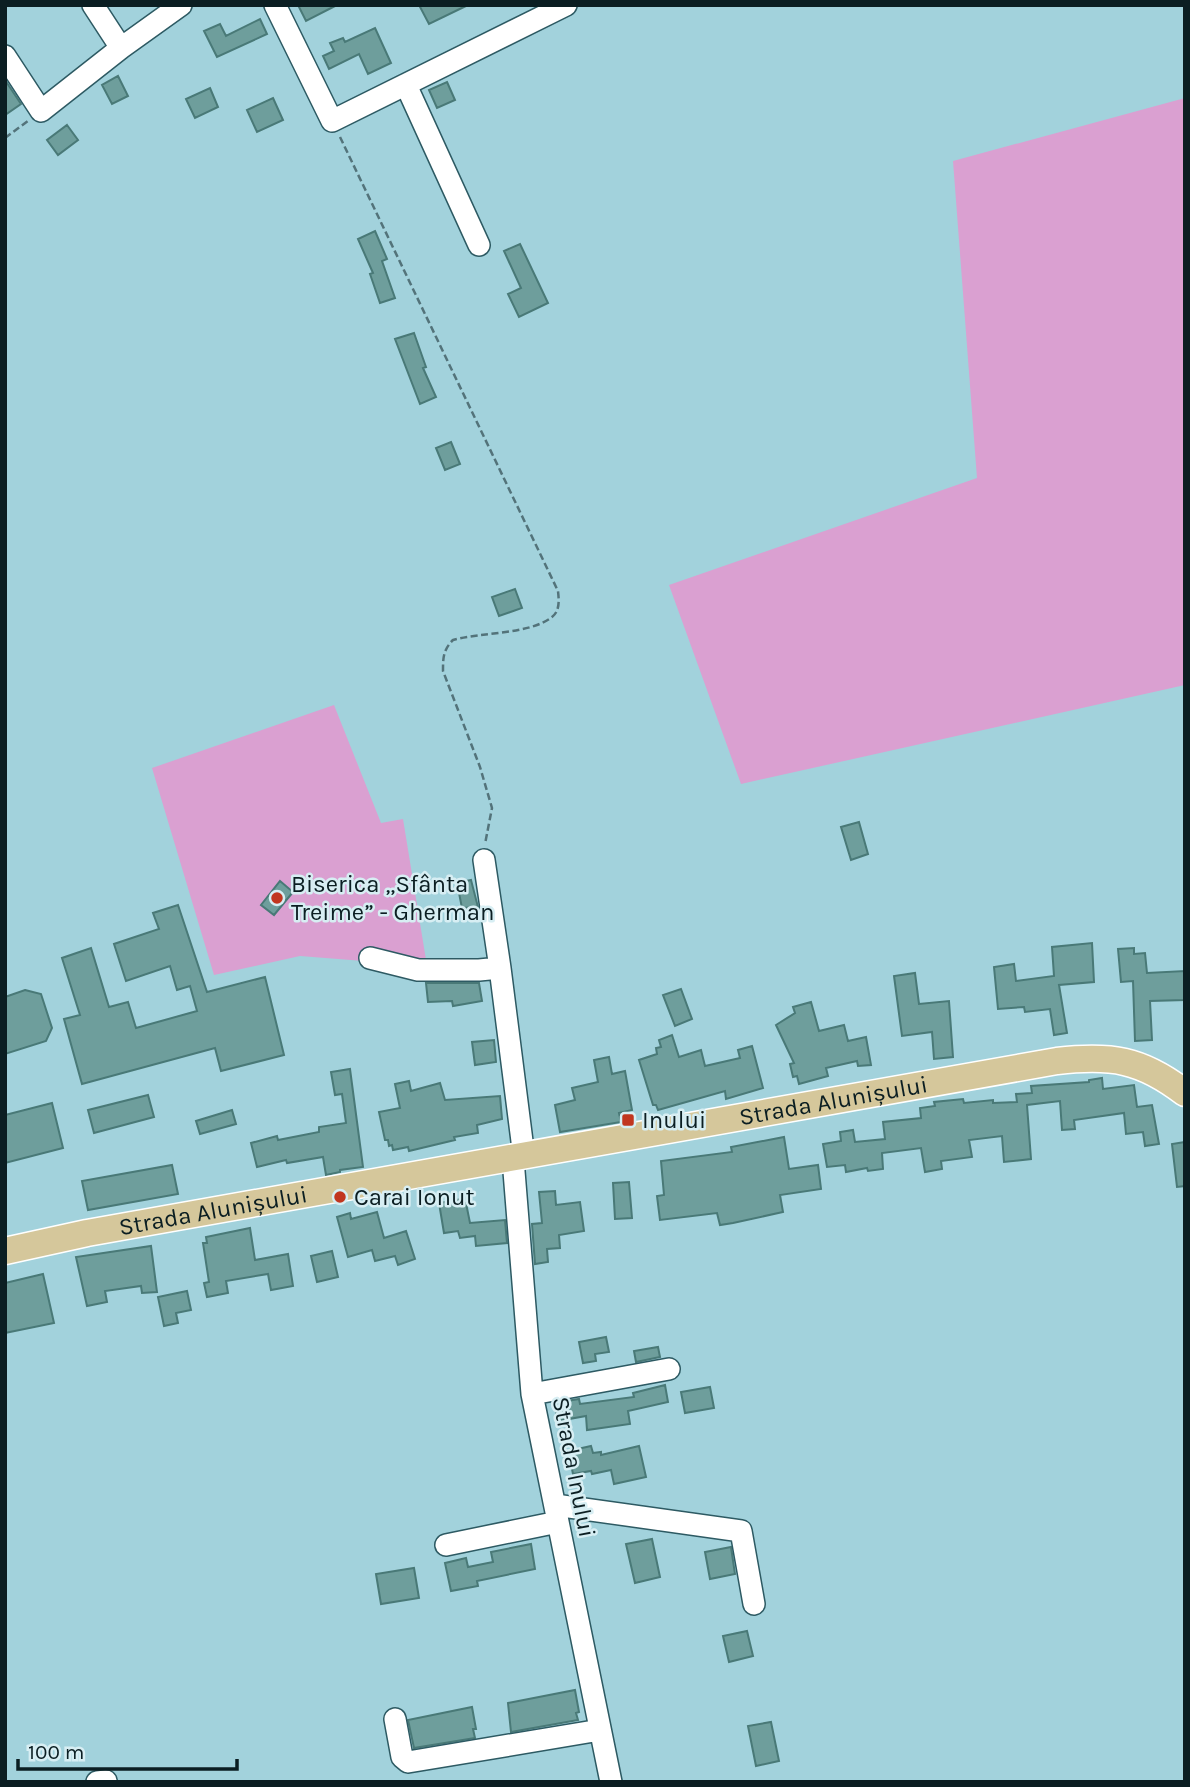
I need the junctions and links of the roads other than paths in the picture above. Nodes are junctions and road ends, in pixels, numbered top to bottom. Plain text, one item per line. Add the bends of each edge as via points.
1 (93, 5) edge
2 (181, 5) edge
3 (275, 5) edge
4 (566, 5) edge
5 (121, 48) junction
6 (5, 56) edge
7 (406, 85) junction
8 (479, 245) dead end
9 (484, 860) road end
10 (370, 958) dead end
11 (500, 968) junction
12 (1185, 1093) edge
13 (519, 1158) junction
14 (5, 1251) edge
15 (669, 1369) dead end
16 (532, 1394) junction
17 (556, 1513) junction
18 (446, 1545) dead end
19 (754, 1604) dead end
20 (395, 1719) dead end
21 (600, 1730) junction
22 (611, 1782) edge

1 - 5 street
2 - 5 street
3 - 7 street via 332,121
4 - 7 street
5 - 6 street via 41,111
7 - 8 street
9 - 11 street, Strada Inului
10 - 11 street via 418,970
11 - 13 street, Strada Inului
12 - 13 main road, Strada Alunișului via 1138,1065 1083,1058
13 - 14 main road, Strada Alunișului
13 - 16 street, Strada Inului
15 - 16 street
16 - 17 street, Strada Inului
17 - 18 street
17 - 19 street via 741,1531
17 - 21 street, Strada Inului
20 - 21 street via 402,1757 408,1762
21 - 22 street, Strada Inului

